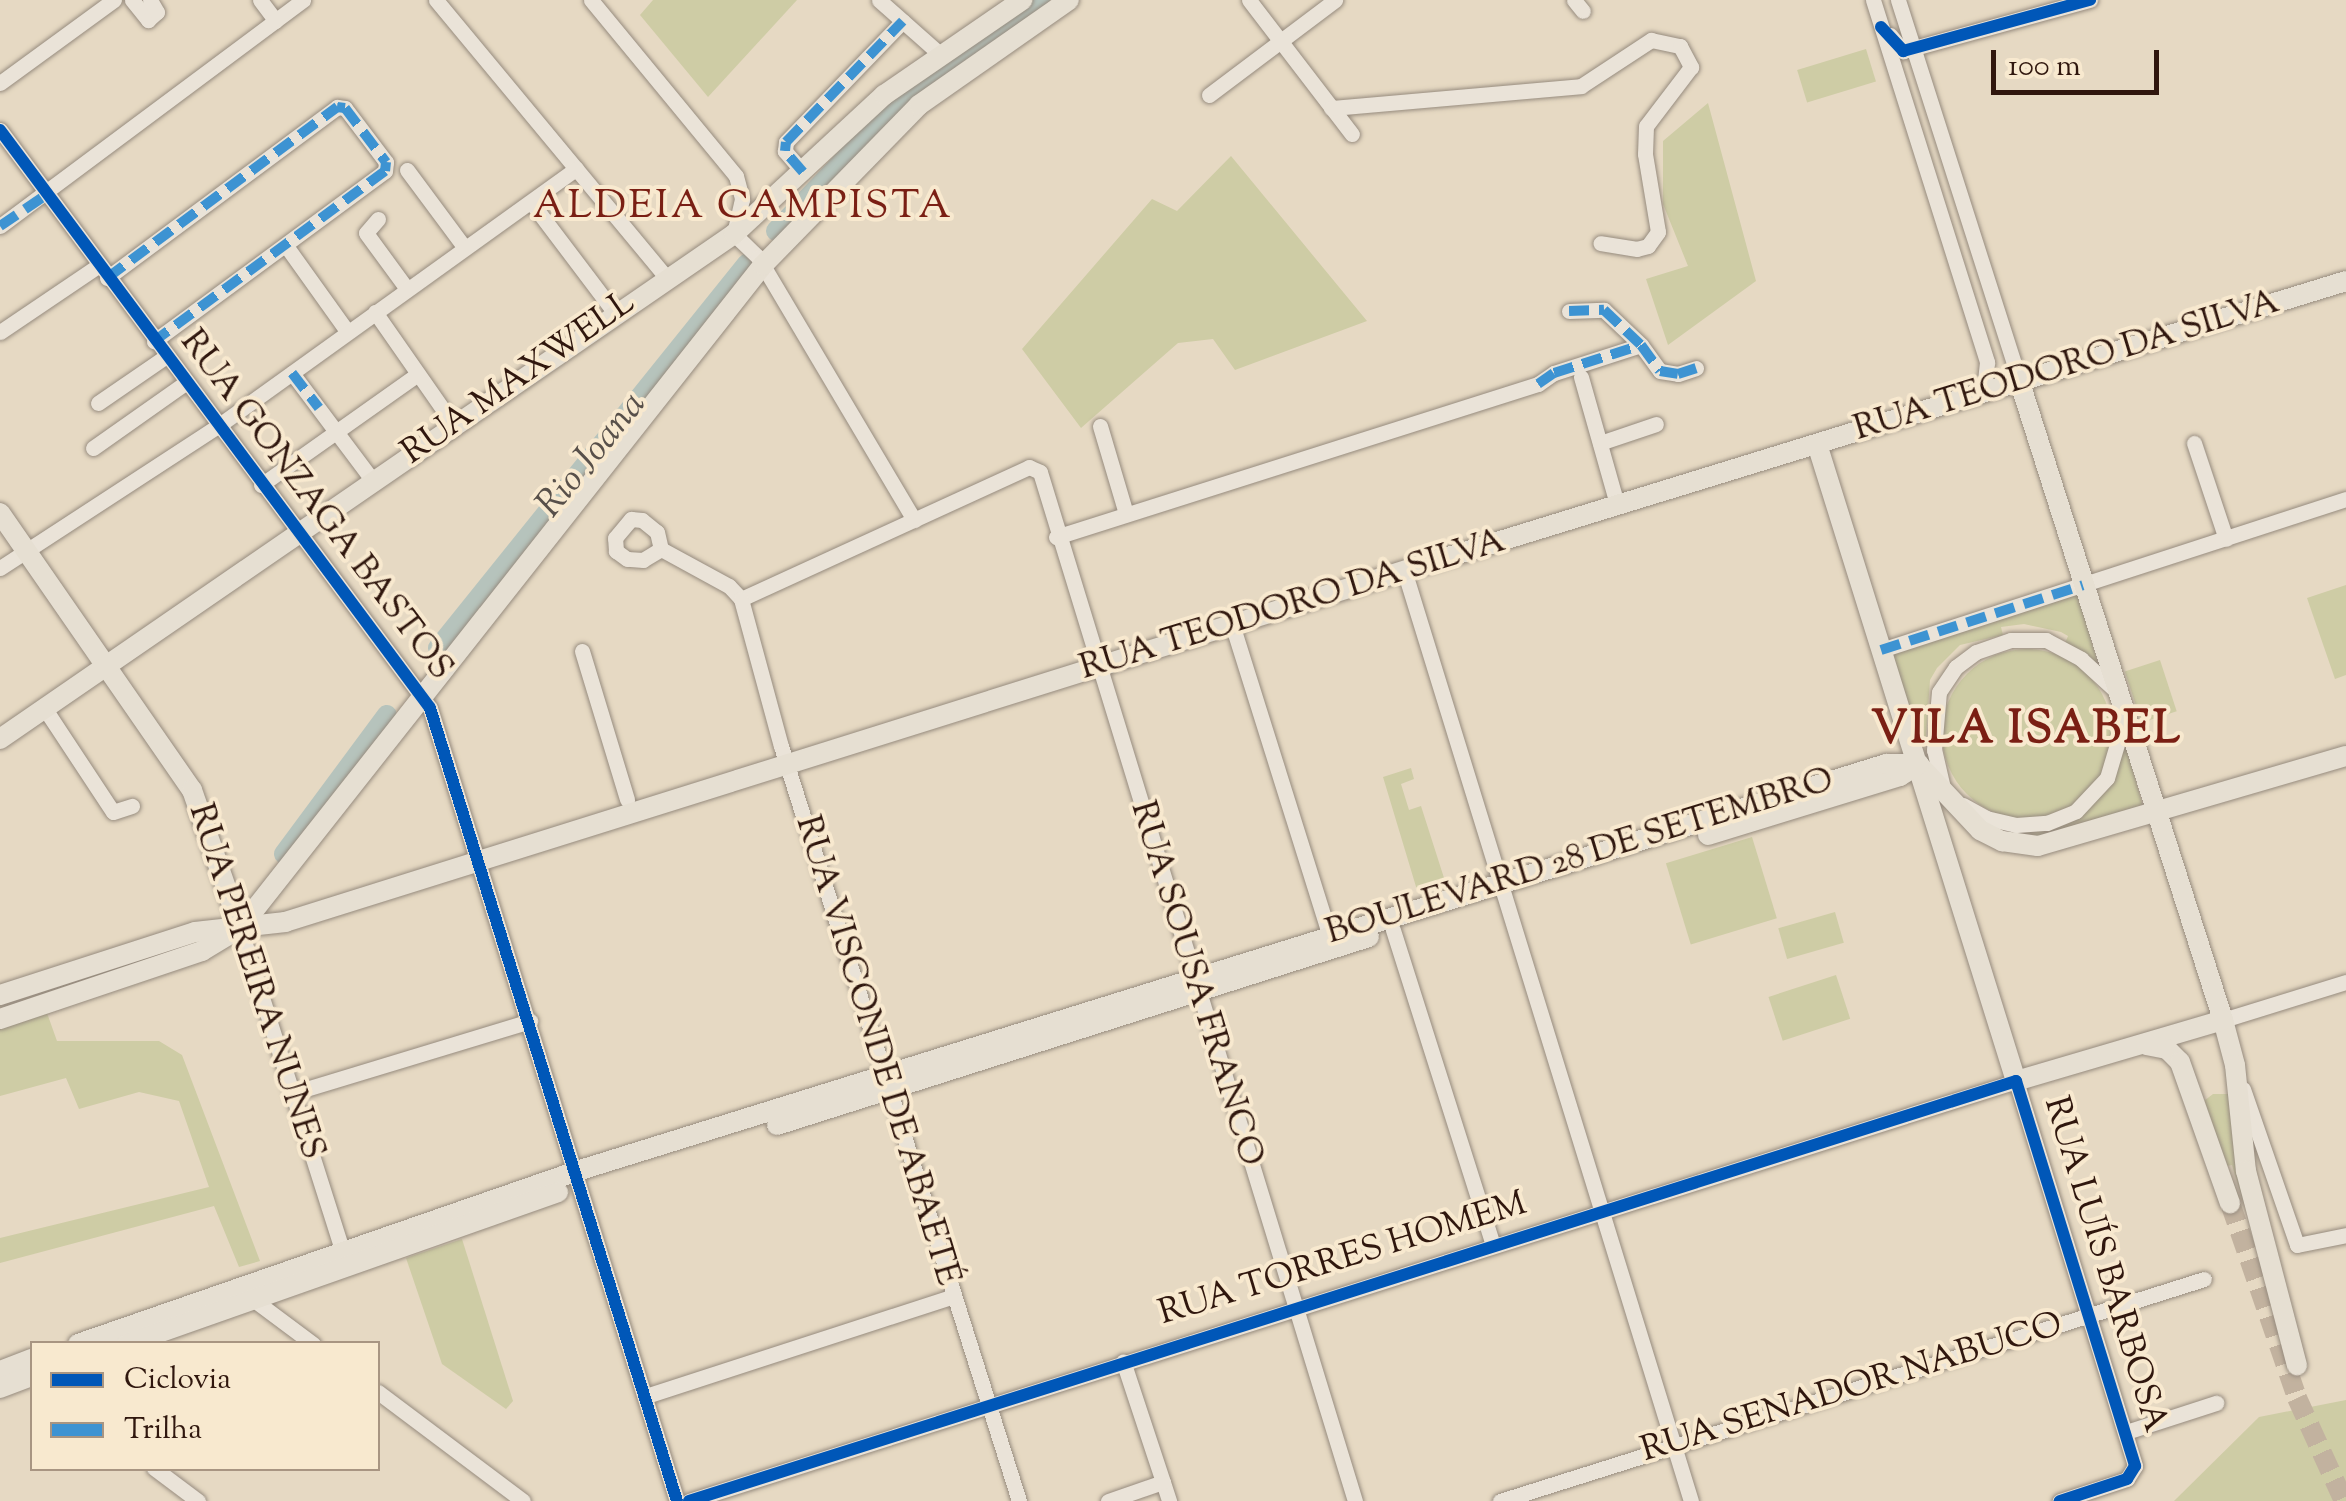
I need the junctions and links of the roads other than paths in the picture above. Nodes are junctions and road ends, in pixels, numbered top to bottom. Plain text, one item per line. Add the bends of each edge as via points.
1 (114, 0) edge
2 (132, 0) edge
3 (150, 0) edge
4 (260, 0) edge
5 (304, 0) edge
6 (436, 0) edge
7 (591, 0) edge
8 (879, 0) edge
9 (1022, 0) edge
10 (1068, 0) edge
11 (1249, 0) edge
12 (1334, 0) edge
13 (1873, 0) edge
14 (1898, 0) edge
15 (2090, 0) edge
16 (276, 21) junction
17 (903, 22) junction
18 (1882, 26) junction
19 (1280, 40) junction
20 (1914, 48) junction
21 (941, 56) junction
22 (0, 84) edge
23 (1209, 95) dead end
24 (1331, 108) junction
25 (0, 130) edge
26 (1352, 134) dead end
27 (576, 168) junction
28 (407, 170) dead end
29 (803, 172) junction
30 (46, 194) junction
31 (531, 202) junction
32 (378, 219) dead end
33 (0, 226) edge
34 (734, 234) junction
35 (1600, 243) dead end
36 (465, 248) junction
37 (289, 250) dead end
38 (763, 265) junction
39 (102, 272) junction
40 (666, 278) junction
41 (2346, 282) edge
42 (406, 289) junction
43 (1569, 311) dead end
44 (375, 312) junction
45 (615, 313) junction
46 (348, 331) junction
47 (0, 332) edge
48 (154, 341) junction
49 (1640, 345) junction
50 (166, 357) junction
51 (1696, 368) dead end
52 (292, 373) junction
53 (418, 374) junction
54 (1581, 377) dead end
55 (185, 383) junction
56 (2020, 383) junction
57 (1972, 397) junction
58 (98, 403) dead end
59 (453, 424) junction
60 (1656, 424) dead end
61 (218, 426) junction
62 (1100, 426) dead end
63 (336, 432) junction
64 (1600, 443) junction
65 (1817, 444) junction
66 (2194, 444) dead end
67 (93, 448) dead end
68 (373, 481) junction
69 (262, 485) junction
70 (2346, 499) edge
71 (1617, 504) junction
72 (0, 513) edge
73 (1126, 514) junction
74 (914, 520) junction
75 (299, 533) junction
76 (1056, 536) junction
77 (2226, 539) junction
78 (661, 549) dead end
79 (28, 551) junction
80 (0, 568) edge
81 (1404, 570) junction
82 (2084, 585) junction
83 (741, 599) junction
84 (1232, 624) junction
85 (1881, 650) junction
86 (582, 651) dead end
87 (1098, 667) junction
88 (107, 668) junction
89 (422, 694) junction
90 (2117, 695) junction
91 (45, 709) junction
92 (1934, 731) junction
93 (0, 739) edge
94 (2346, 756) edge
95 (787, 764) junction
96 (1919, 764) junction
97 (1947, 792) junction
98 (627, 798) dead end
99 (132, 806) dead end
100 (2157, 814) junction
101 (479, 858) junction
102 (1503, 892) junction
103 (240, 928) junction
104 (1393, 930) junction
105 (1338, 939) junction
106 (2346, 982) edge
107 (1195, 985) junction
108 (0, 995) edge
109 (0, 1018) edge
110 (2223, 1020) junction
111 (530, 1021) junction
112 (2139, 1046) junction
113 (2235, 1065) junction
114 (2016, 1081) junction
115 (886, 1085) junction
116 (293, 1094) junction
117 (579, 1178) junction
118 (2230, 1203) tunnel mouth
119 (1601, 1210) junction
120 (2346, 1234) edge
121 (1493, 1245) junction
122 (345, 1258) junction
123 (2204, 1279) dead end
124 (952, 1296) junction
125 (254, 1300) junction
126 (1295, 1307) junction
127 (2088, 1315) junction
128 (87, 1341) edge
129 (136, 1341) edge
130 (308, 1341) edge
131 (30, 1361) edge
132 (1123, 1361) junction
133 (2296, 1365) dead end
134 (0, 1371) edge
135 (30, 1377) edge
136 (0, 1388) edge
137 (380, 1394) edge
138 (646, 1396) junction
139 (2216, 1403) dead end
140 (987, 1405) junction
141 (2126, 1432) junction
142 (1673, 1445) junction
143 (158, 1471) edge
144 (1163, 1482) junction
145 (198, 1501) edge
146 (523, 1501) edge
147 (677, 1501) edge
148 (689, 1501) edge
149 (1019, 1501) edge
150 (1108, 1501) edge
151 (1169, 1501) edge
152 (1356, 1501) edge
153 (1500, 1501) edge
154 (1691, 1501) edge
155 (2060, 1501) edge

1 - 22 street
2 - 3 street via 146,20 157,12
4 - 16 street
5 - 16 street
6 - 27 street
7 - 34 street via 736,176 742,199
8 - 17 street
9 - 21 main road, RUA MAXWELL
10 - 38 main road via 919,105
11 - 19 street
12 - 19 street
13 - 18 street
14 - 20 street
15 - 20 street
16 - 30 street
17 - 21 street
17 - 29 street via 786,142
18 - 20 street via 1900,51
18 - 57 street via 1987,362 1985,380
19 - 23 street
19 - 24 street
20 - 56 street
21 - 29 main road, RUA MAXWELL via 884,94
24 - 26 street
24 - 35 street via 1581,86 1635,48 1662,40 1680,46 1690,67 1646,126 1658,232 1637,249
25 - 30 street, RUA GONZAGA BASTOS
27 - 31 street
27 - 40 street
28 - 36 street
29 - 34 main road, RUA MAXWELL
30 - 33 street
30 - 39 street, RUA GONZAGA BASTOS
31 - 36 street
31 - 45 street
32 - 42 street via 366,233
34 - 38 street
34 - 40 main road, RUA MAXWELL
36 - 42 street
37 - 46 street
38 - 74 street
38 - 89 main road
39 - 47 street
39 - 48 street, RUA GONZAGA BASTOS
39 - 48 street via 337,107 386,162 385,171
40 - 45 main road, RUA MAXWELL
41 - 56 main road, RUA TEODORO DA SILVA
42 - 44 street
43 - 49 street via 1604,310
44 - 46 street
44 - 53 street
45 - 59 main road, RUA MAXWELL
46 - 52 street
48 - 50 street, RUA GONZAGA BASTOS
49 - 51 street via 1660,371
49 - 73 street via 1538,384
50 - 55 street, RUA GONZAGA BASTOS
50 - 58 street
52 - 61 street
52 - 63 street
53 - 59 street
53 - 63 street
54 - 64 street
55 - 61 street, RUA GONZAGA BASTOS
55 - 67 street
56 - 57 main road, RUA TEODORO DA SILVA
56 - 82 main road
57 - 65 main road, RUA TEODORO DA SILVA
59 - 68 main road, RUA MAXWELL
60 - 64 street
61 - 69 street, RUA GONZAGA BASTOS
61 - 79 street
62 - 73 street
63 - 68 street
63 - 69 street
64 - 71 street
65 - 71 main road, RUA TEODORO DA SILVA
65 - 85 main road, RUA LUÍS BARBOSA
66 - 77 street
68 - 75 main road, RUA MAXWELL
69 - 75 street, RUA GONZAGA BASTOS
70 - 77 street
71 - 81 main road, RUA TEODORO DA SILVA
72 - 79 main road, RUA PEREIRA NUNES
73 - 76 street
74 - 76 street, RUA SOUSA FRANCO via 1036,467
74 - 83 street
75 - 88 main road, RUA MAXWELL
75 - 89 street, RUA GONZAGA BASTOS
76 - 87 street, RUA SOUSA FRANCO
77 - 82 street
78 - 83 street
79 - 80 street
79 - 88 main road, RUA PEREIRA NUNES
81 - 84 main road, RUA TEODORO DA SILVA
81 - 102 street
82 - 85 street
82 - 90 main road
83 - 95 street, RUA VISCONDE DE ABAETÉ
84 - 87 main road, RUA TEODORO DA SILVA
84 - 105 street
85 - 96 main road, RUA LUÍS BARBOSA
86 - 98 street
87 - 95 main road, RUA TEODORO DA SILVA
87 - 107 street, RUA SOUSA FRANCO
88 - 91 main road, RUA MAXWELL
88 - 103 main road, RUA PEREIRA NUNES via 192,790
89 - 101 street, RUA GONZAGA BASTOS
89 - 103 main road
90 - 92 street via 2056,644 2034,638 2000,643 1966,659 1945,680
90 - 97 street via 2120,734 2106,778 2076,811 2047,823 2006,824 1977,814
90 - 100 main road
91 - 93 main road, RUA MAXWELL
91 - 99 street via 113,812
92 - 96 street
92 - 97 street
94 - 100 main road
95 - 101 main road, RUA TEODORO DA SILVA
95 - 115 street, RUA VISCONDE DE ABAETÉ
96 - 97 main road
96 - 102 main road, BOULEVARD 28 DE SETEMBRO via 1886,764
96 - 114 main road, RUA LUÍS BARBOSA
97 - 100 main road via 1980,830 2019,845 2060,843
100 - 110 main road
101 - 103 main road, RUA TEODORO DA SILVA via 285,922
101 - 111 street, RUA GONZAGA BASTOS
102 - 104 main road, BOULEVARD 28 DE SETEMBRO
102 - 105 main road, BOULEVARD 28 DE SETEMBRO
102 - 119 street
103 - 108 main road, RUA TEODORO DA SILVA via 196,932
103 - 109 main road via 202,951
103 - 116 street, RUA PEREIRA NUNES
104 - 105 main road, BOULEVARD 28 DE SETEMBRO
104 - 121 street
105 - 107 main road, BOULEVARD 28 DE SETEMBRO
106 - 110 street, RUA TORRES HOMEM
107 - 115 main road, BOULEVARD 28 DE SETEMBRO
107 - 126 street, RUA SOUSA FRANCO
110 - 112 main road, RUA TORRES HOMEM
110 - 113 main road
111 - 116 street
111 - 117 street, RUA GONZAGA BASTOS
112 - 114 main road, RUA TORRES HOMEM
112 - 118 main road via 2177,1057
113 - 120 street via 2298,1245
113 - 133 main road via 2246,1171
114 - 119 street, RUA TORRES HOMEM
114 - 127 street, RUA LUÍS BARBOSA
115 - 117 main road, BOULEVARD 28 DE SETEMBRO
115 - 124 street, RUA VISCONDE DE ABAETÉ
116 - 122 street, RUA PEREIRA NUNES
117 - 122 main road, BOULEVARD 28 DE SETEMBRO
117 - 138 street, RUA GONZAGA BASTOS
119 - 121 street, RUA TORRES HOMEM
119 - 142 street
121 - 126 street, RUA TORRES HOMEM
122 - 125 main road, BOULEVARD 28 DE SETEMBRO
122 - 128 main road, BOULEVARD 28 DE SETEMBRO
123 - 127 street, RUA SENADOR NABUCO
124 - 138 street
124 - 140 street, RUA VISCONDE DE ABAETÉ
125 - 129 main road, BOULEVARD 28 DE SETEMBRO
125 - 130 street
126 - 132 street, RUA TORRES HOMEM
126 - 152 street, RUA SOUSA FRANCO
127 - 141 street, RUA LUÍS BARBOSA
127 - 142 street, RUA SENADOR NABUCO
131 - 134 main road
132 - 140 street, RUA TORRES HOMEM
132 - 144 street
135 - 136 main road
137 - 146 street
138 - 147 street, RUA GONZAGA BASTOS
139 - 141 street
140 - 148 street, RUA TORRES HOMEM
140 - 149 street, RUA VISCONDE DE ABAETÉ
141 - 155 street, RUA LUÍS BARBOSA via 2135,1466 2127,1479
142 - 153 street, RUA SENADOR NABUCO
142 - 154 street
143 - 145 street
144 - 150 street
144 - 151 street

